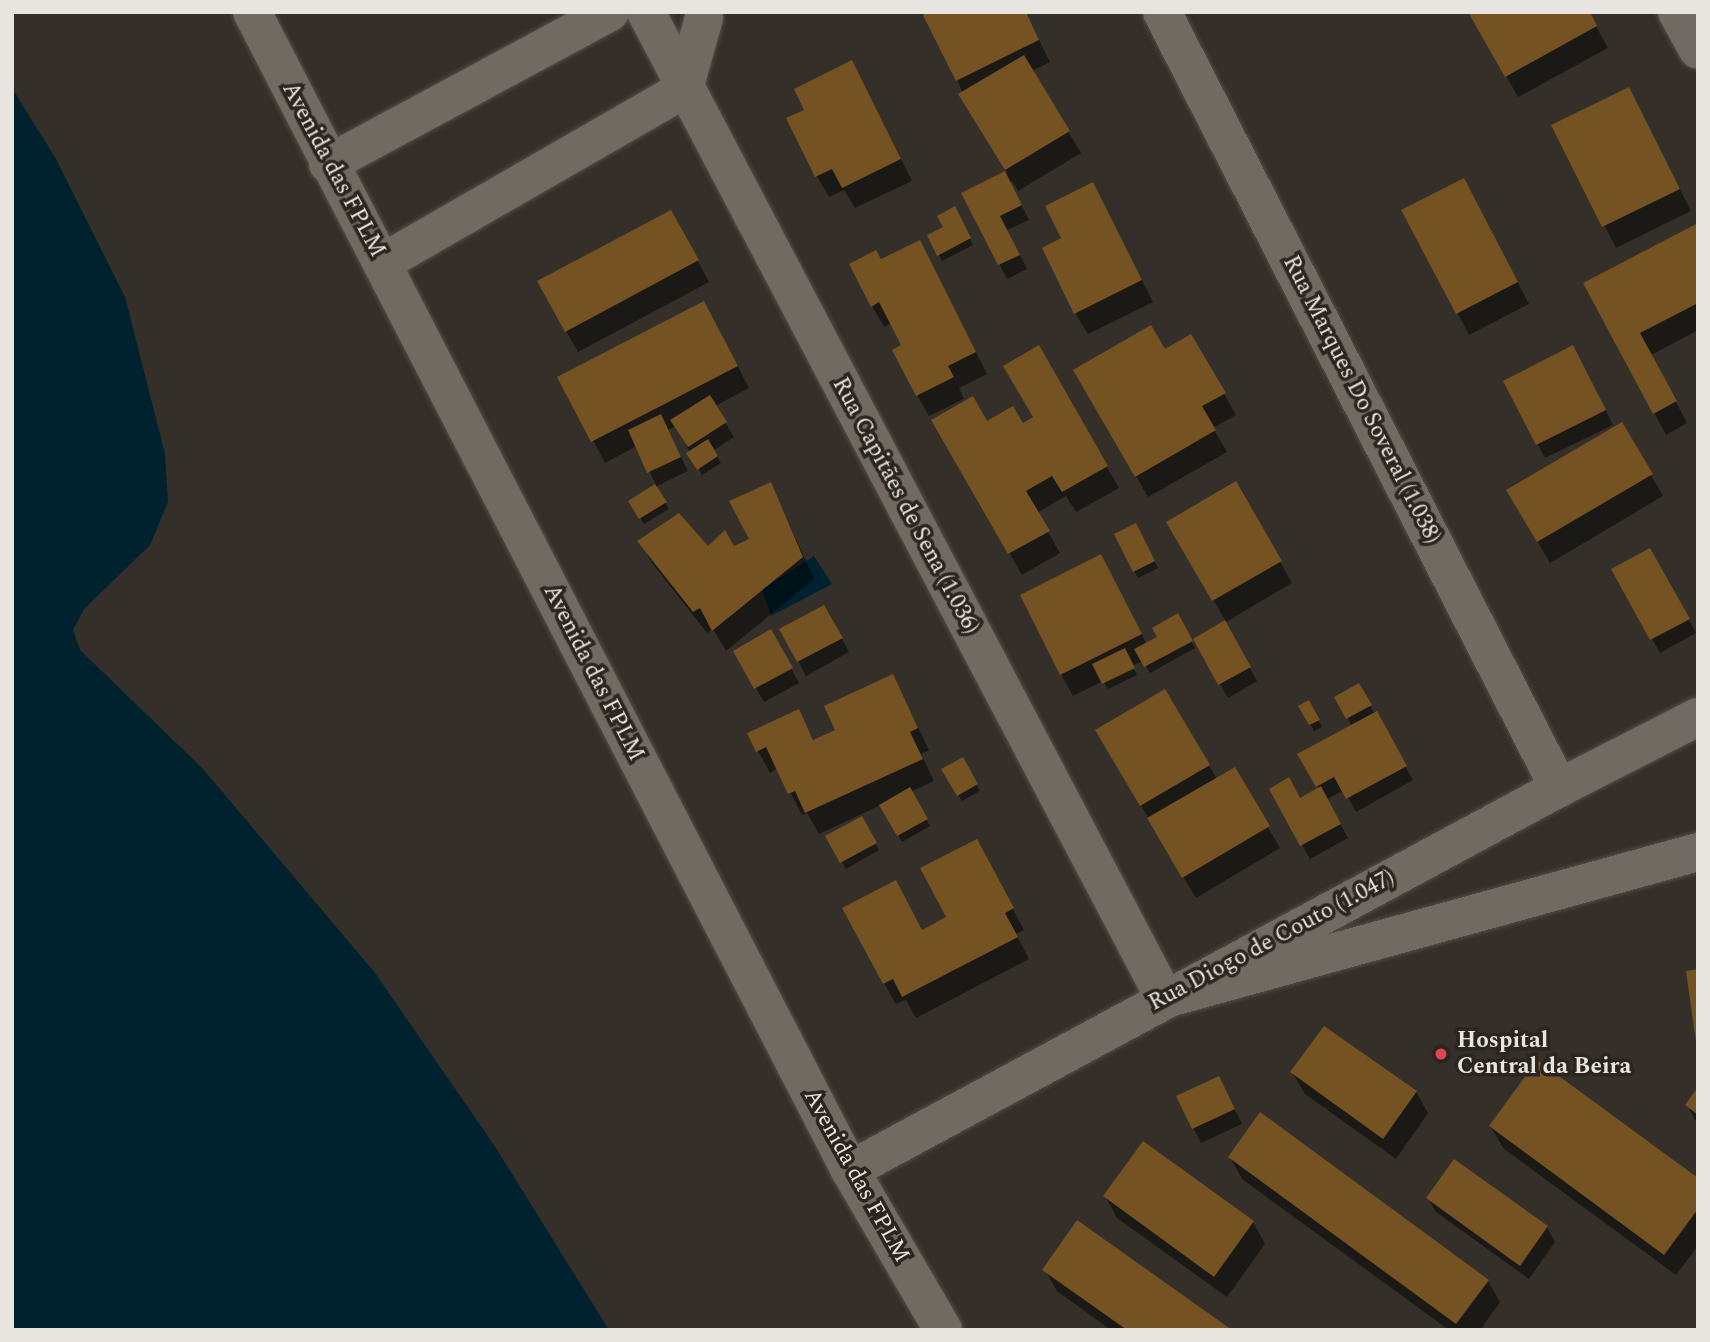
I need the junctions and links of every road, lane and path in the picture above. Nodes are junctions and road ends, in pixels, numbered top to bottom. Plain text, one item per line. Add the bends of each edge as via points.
1 (251, 12) edge
2 (610, 12) edge
3 (646, 12) edge
4 (1162, 12) edge
5 (1678, 12) edge
6 (701, 14) edge
7 (1698, 51) edge
8 (684, 89) junction
9 (328, 164) junction
10 (382, 263) junction
11 (1698, 717) edge
12 (1559, 788) junction
13 (1698, 852) edge
14 (1165, 999) junction
15 (850, 1170) junction
16 (943, 1330) edge

1 - 9 street, Avenida das FPLM
2 - 9 street
3 - 8 street, Rua Capitães de Sena (1.036)
4 - 12 street, Rua Marques Do Soveral (1.038)
5 - 7 street
6 - 8 street
8 - 10 street
8 - 14 street, Rua Capitães de Sena (1.036)
9 - 10 street, Avenida das FPLM
10 - 15 street, Avenida das FPLM
11 - 12 street, Rua Diogo de Couto (1.047)
12 - 14 street, Rua Diogo de Couto (1.047)
13 - 14 street
14 - 15 street, Rua Diogo de Couto (1.047)
15 - 16 street, Avenida das FPLM

